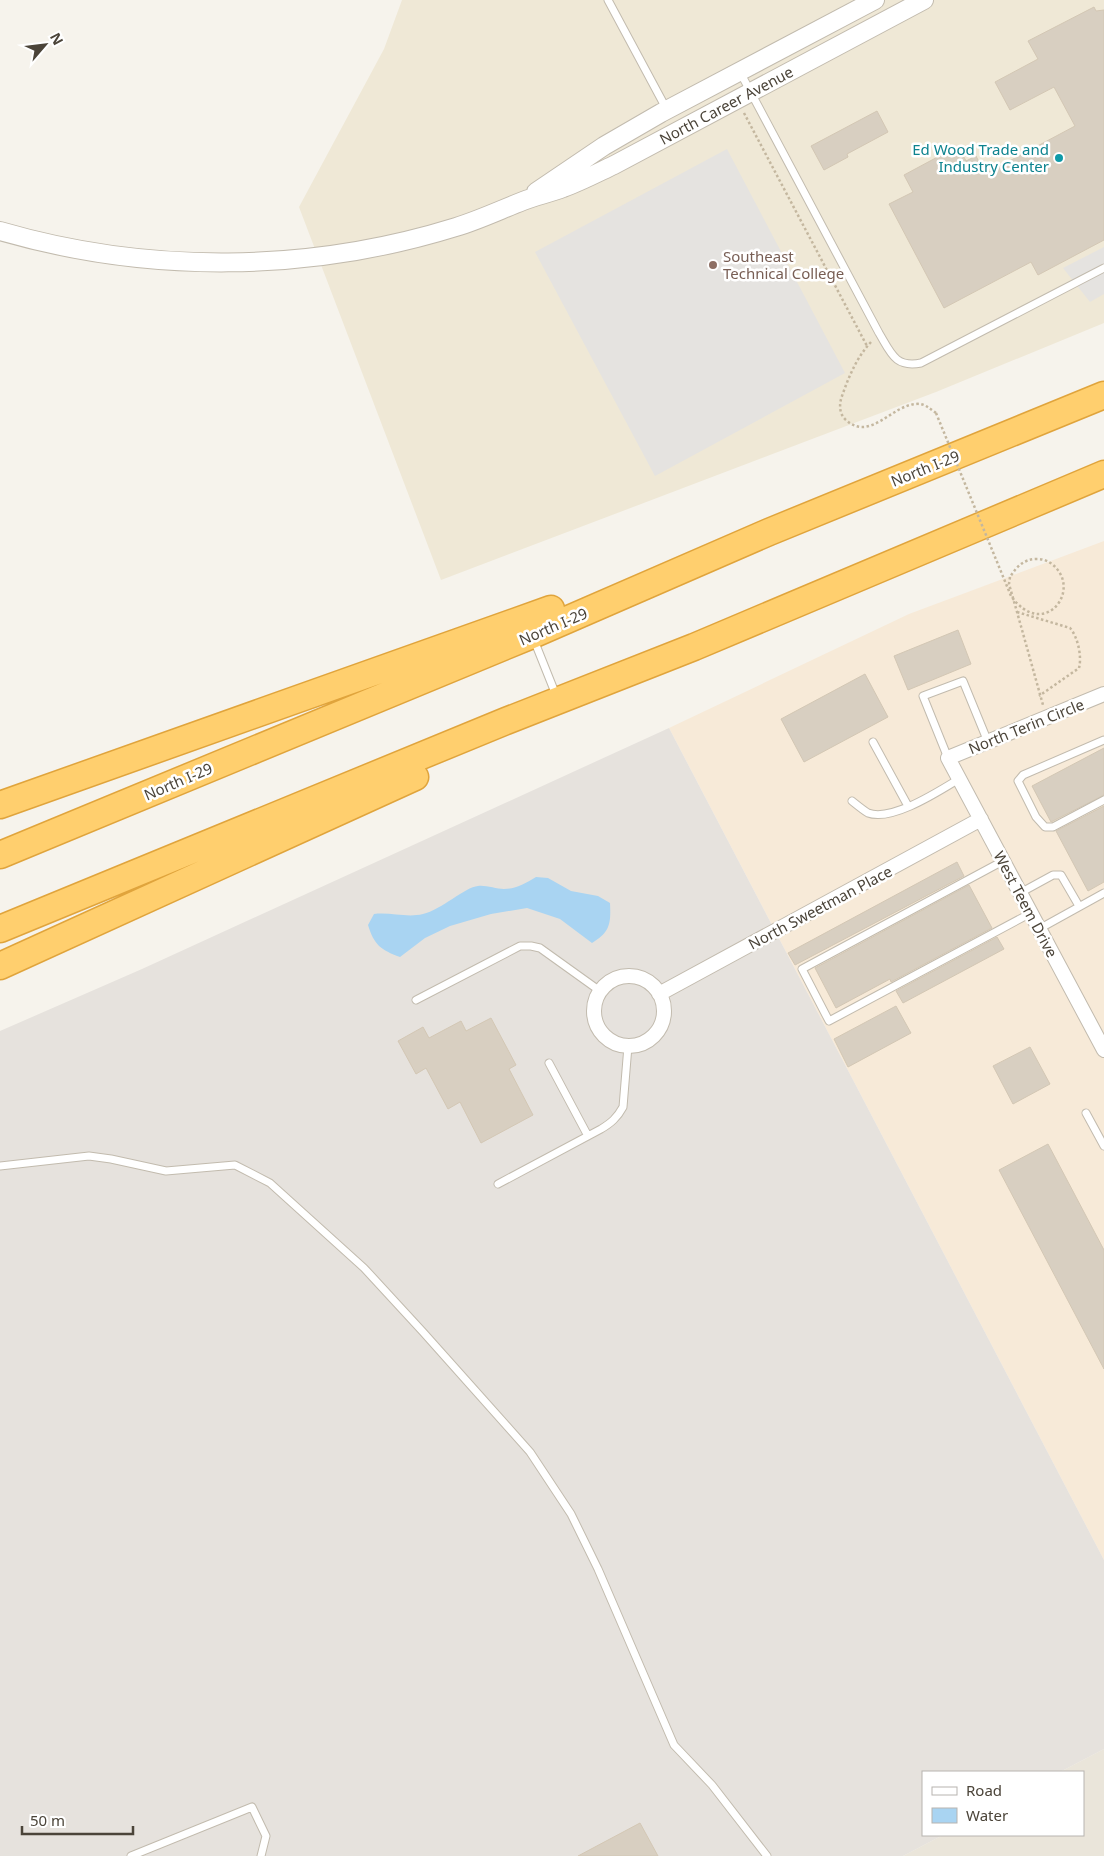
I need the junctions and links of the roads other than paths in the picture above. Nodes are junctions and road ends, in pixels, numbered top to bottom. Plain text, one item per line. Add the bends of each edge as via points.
1 (608, 0) edge
2 (874, 0) edge
3 (924, 0) edge
4 (740, 72) junction
5 (744, 96) junction
6 (667, 110) junction
7 (524, 200) junction
8 (0, 231) edge
9 (1104, 268) edge
10 (1104, 395) edge
11 (1104, 474) edge
12 (1104, 490) edge
13 (1030, 506) junction
14 (769, 532) junction
15 (532, 635) junction
16 (694, 646) junction
17 (1104, 694) edge
18 (558, 700) junction
19 (1104, 740) edge
20 (873, 742) dead end
21 (988, 742) junction
22 (948, 758) junction
23 (959, 779) junction
24 (1104, 800) edge
25 (852, 801) dead end
26 (0, 805) edge
27 (908, 806) junction
28 (981, 819) junction
29 (0, 855) edge
30 (1004, 861) junction
31 (1104, 892) edge
32 (1020, 893) junction
33 (1079, 906) junction
34 (1031, 913) junction
35 (0, 929) edge
36 (1039, 929) junction
37 (0, 966) edge
38 (600, 991) junction
39 (659, 994) junction
40 (416, 1000) dead end
41 (628, 1046) junction
42 (1104, 1050) edge
43 (549, 1063) dead end
44 (1086, 1113) dead end
45 (588, 1136) junction
46 (1104, 1146) edge
47 (0, 1166) edge
48 (498, 1184) dead end
49 (131, 1856) edge
50 (261, 1856) edge
51 (767, 1856) edge

1 - 6 lane
2 - 4 street, North Career Avenue
3 - 5 street, North Career Avenue
4 - 5 lane
4 - 6 street, North Career Avenue
5 - 7 street, North Career Avenue via 614,165 563,188
5 - 9 lane via 879,334 896,360 903,364 921,363
6 - 7 street, North Career Avenue via 596,151
7 - 8 street, North Career Avenue via 479,219 415,238 334,254 255,262 176,262 95,253
10 - 14 highway, North I-29
11 - 13 highway
12 - 13 highway via 1078,501
13 - 16 highway
14 - 15 highway, North I-29
14 - 26 highway
15 - 18 lane
15 - 29 highway, North I-29
16 - 18 highway
16 - 37 highway via 484,746
17 - 21 street, North Terin Circle
18 - 35 highway
19 - 24 lane via 1023,775 1018,781 1036,817 1045,827 1053,827
20 - 27 lane
21 - 22 street, North Terin Circle
21 - 22 lane via 963,681 923,696
22 - 23 street, West Teem Drive
23 - 27 lane
23 - 28 street, West Teem Drive
25 - 27 lane via 868,812 880,815
28 - 30 street, West Teem Drive
28 - 39 street, North Sweetman Place
30 - 32 street, West Teem Drive
30 - 34 lane via 802,969 829,1020
31 - 33 lane
32 - 33 lane via 1054,875 1061,875
32 - 34 street, West Teem Drive
33 - 36 lane
34 - 36 street, West Teem Drive
36 - 42 street, West Teem Drive
38 - 39 street via 608,983 630,976 646,982
38 - 40 lane via 540,948 526,945
38 - 41 street via 594,1007 596,1024 611,1041
39 - 41 street via 663,1005 660,1027 644,1043
41 - 45 lane via 623,1107 612,1122
43 - 45 lane
44 - 46 lane
45 - 48 lane
47 - 51 lane via 89,1156 166,1171 235,1165 270,1183 364,1268 530,1452 571,1514 674,1745 712,1785
49 - 50 lane via 252,1807 266,1836

